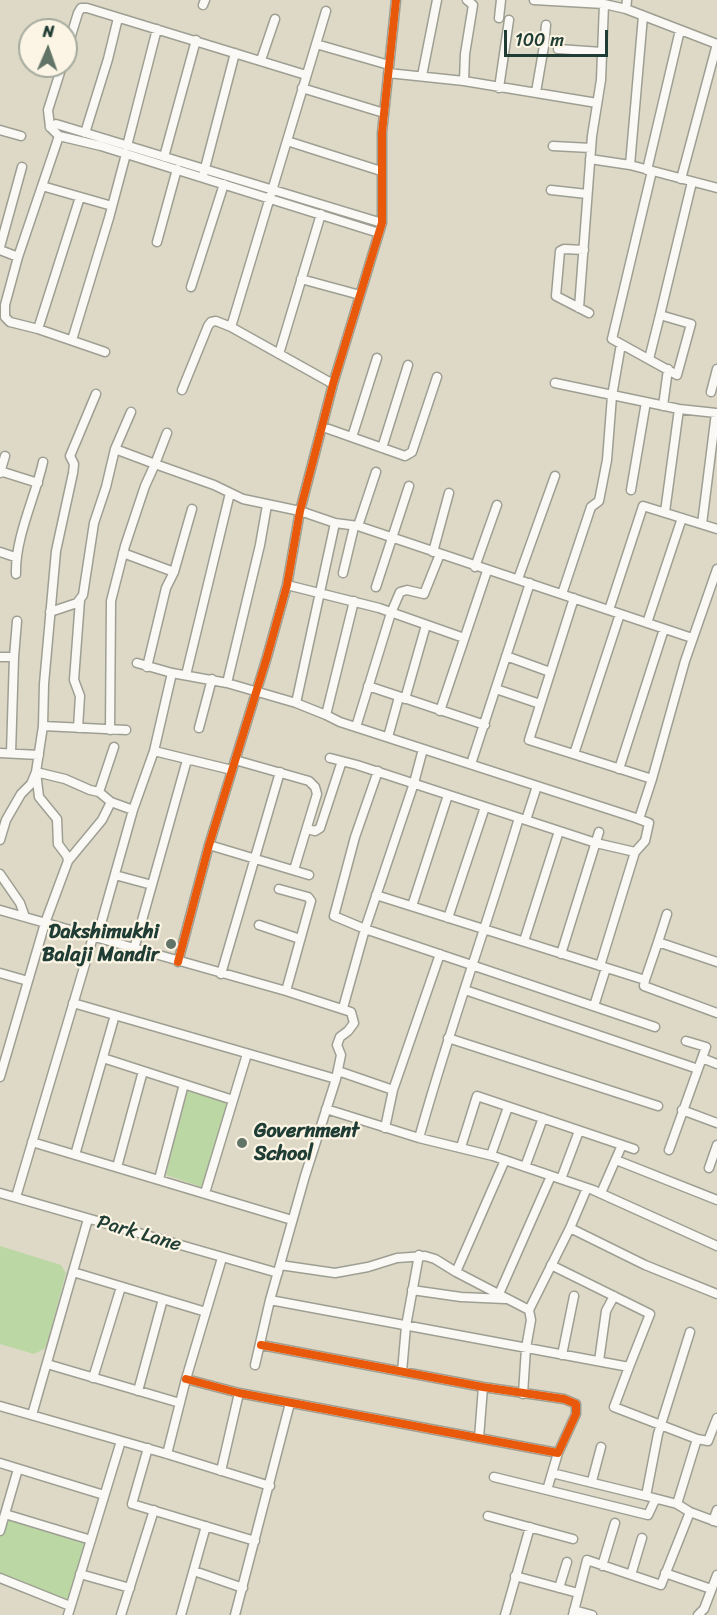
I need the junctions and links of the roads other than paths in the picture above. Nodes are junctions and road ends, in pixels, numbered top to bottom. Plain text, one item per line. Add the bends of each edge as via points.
1 (396, 0) edge
2 (437, 0) edge
3 (501, 0) edge
4 (538, 0) edge
5 (471, 2) edge
6 (604, 4) junction
7 (626, 5) edge
8 (326, 11) dead end
9 (643, 16) junction
10 (78, 18) edge
11 (118, 18) junction
12 (499, 18) dead end
13 (275, 19) dead end
14 (509, 20) dead end
15 (546, 25) dead end
16 (158, 29) junction
17 (680, 30) junction
18 (196, 40) junction
19 (316, 44) junction
20 (558, 49) dead end
21 (602, 52) junction
22 (235, 53) junction
23 (261, 60) junction
24 (389, 69) junction
25 (306, 75) junction
26 (422, 76) junction
27 (58, 78) edge
28 (464, 81) junction
29 (302, 88) junction
30 (499, 88) junction
31 (536, 92) junction
32 (597, 103) junction
33 (384, 113) junction
34 (53, 129) junction
35 (0, 130) edge
36 (86, 133) junction
37 (21, 136) dead end
38 (287, 141) junction
39 (553, 146) dead end
40 (591, 148) junction
41 (127, 150) junction
42 (164, 157) junction
43 (590, 159) junction
44 (630, 165) junction
45 (22, 167) dead end
46 (177, 169) junction
47 (649, 170) junction
48 (381, 171) junction
49 (204, 173) junction
50 (681, 179) junction
51 (692, 182) junction
52 (224, 184) junction
53 (42, 186) junction
54 (717, 188) edge
55 (551, 190) dead end
56 (272, 193) junction
57 (587, 194) junction
58 (80, 197) junction
59 (112, 206) junction
60 (321, 214) junction
61 (382, 223) junction
62 (379, 233) junction
63 (157, 242) dead end
64 (0, 249) edge
65 (584, 250) junction
66 (18, 257) junction
67 (302, 279) junction
68 (191, 287) dead end
69 (360, 295) junction
70 (579, 308) junction
71 (589, 313) dead end
72 (660, 315) junction
73 (231, 327) junction
74 (39, 329) junction
75 (72, 340) junction
76 (621, 344) junction
77 (105, 352) dead end
78 (279, 354) junction
79 (377, 358) dead end
80 (649, 359) junction
81 (408, 365) dead end
82 (668, 369) junction
83 (717, 369) edge
84 (437, 377) dead end
85 (555, 383) dead end
86 (333, 384) junction
87 (182, 390) dead end
88 (711, 392) dead end
89 (96, 394) dead end
90 (612, 396) junction
91 (646, 402) junction
92 (663, 406) junction
93 (679, 409) junction
94 (131, 412) dead end
95 (322, 427) junction
96 (167, 434) dead end
97 (352, 437) junction
98 (382, 448) junction
99 (115, 449) junction
100 (5, 456) dead end
101 (43, 462) dead end
102 (155, 464) junction
103 (0, 471) edge
104 (376, 472) dead end
105 (555, 476) dead end
106 (38, 483) junction
107 (409, 486) dead end
108 (631, 490) dead end
109 (230, 493) junction
110 (449, 493) dead end
111 (267, 505) junction
112 (497, 505) dead end
113 (192, 509) dead end
114 (300, 512) junction
115 (665, 512) junction
116 (682, 518) junction
117 (335, 523) junction
118 (702, 525) junction
119 (356, 527) junction
120 (717, 529) edge
121 (391, 538) junction
122 (0, 552) edge
123 (123, 553) junction
124 (436, 553) junction
125 (15, 557) junction
126 (475, 567) junction
127 (717, 569) edge
128 (487, 571) junction
129 (174, 572) junction
130 (343, 573) dead end
131 (16, 574) dead end
132 (518, 579) junction
133 (530, 583) junction
134 (287, 585) junction
135 (376, 587) dead end
136 (321, 592) junction
137 (562, 594) junction
138 (574, 598) junction
139 (80, 600) junction
140 (354, 601) junction
141 (609, 610) junction
142 (50, 612) junction
143 (391, 614) junction
144 (620, 614) junction
145 (17, 621) dead end
146 (647, 623) junction
147 (426, 625) junction
148 (664, 629) junction
149 (464, 638) junction
150 (692, 638) junction
151 (507, 656) junction
152 (0, 657) edge
153 (14, 657) junction
154 (137, 663) dead end
155 (147, 667) junction
156 (550, 672) junction
157 (172, 673) junction
158 (186, 675) junction
159 (212, 679) junction
160 (227, 683) junction
161 (368, 686) junction
162 (496, 689) junction
163 (258, 692) junction
164 (402, 698) junction
165 (296, 703) junction
166 (540, 704) junction
167 (440, 711) junction
168 (326, 715) junction
169 (485, 725) junction
170 (43, 726) junction
171 (356, 727) junction
172 (78, 728) junction
173 (199, 728) dead end
174 (110, 730) junction
175 (126, 730) dead end
176 (388, 737) junction
177 (114, 747) dead end
178 (423, 749) junction
179 (154, 751) junction
180 (0, 753) edge
181 (11, 753) junction
182 (574, 754) junction
183 (39, 755) junction
184 (330, 758) dead end
185 (187, 760) junction
186 (236, 760) junction
187 (342, 761) junction
188 (471, 764) junction
189 (619, 769) junction
190 (231, 770) junction
191 (378, 771) junction
192 (36, 772) junction
193 (280, 772) junction
194 (652, 779) junction
195 (414, 783) junction
196 (537, 786) junction
197 (99, 792) junction
198 (448, 795) junction
199 (111, 802) junction
200 (485, 807) junction
201 (133, 810) junction
202 (634, 818) junction
203 (522, 819) junction
204 (307, 830) junction
205 (559, 831) junction
206 (599, 832) dead end
207 (0, 840) edge
208 (596, 843) junction
209 (209, 845) junction
210 (635, 852) junction
211 (255, 859) junction
212 (68, 861) junction
213 (294, 870) junction
214 (0, 874) edge
215 (115, 875) junction
216 (309, 875) dead end
217 (5, 884) junction
218 (152, 885) junction
219 (279, 889) dead end
220 (0, 893) edge
221 (376, 895) junction
222 (412, 906) junction
223 (0, 910) edge
224 (667, 914) dead end
225 (25, 917) junction
226 (448, 918) junction
227 (45, 923) junction
228 (259, 925) dead end
229 (365, 929) junction
230 (484, 929) junction
231 (95, 938) junction
232 (300, 939) junction
233 (524, 941) junction
234 (658, 942) junction
235 (134, 949) junction
236 (440, 954) junction
237 (561, 954) junction
238 (178, 962) junction
239 (717, 962) edge
240 (473, 964) junction
241 (603, 967) junction
242 (0, 973) edge
243 (221, 974) junction
244 (645, 980) junction
245 (28, 981) junction
246 (465, 990) junction
247 (286, 991) junction
248 (73, 1003) junction
249 (594, 1006) junction
250 (343, 1008) junction
251 (717, 1013) edge
252 (115, 1015) junction
253 (655, 1027) dead end
254 (448, 1038) junction
255 (686, 1041) dead end
256 (247, 1053) junction
257 (102, 1058) junction
258 (702, 1058) junction
259 (717, 1064) edge
260 (698, 1069) junction
261 (143, 1071) junction
262 (337, 1075) junction
263 (0, 1077) edge
264 (184, 1084) junction
265 (393, 1090) junction
266 (233, 1100) junction
267 (658, 1106) dead end
268 (508, 1107) junction
269 (326, 1109) junction
270 (682, 1110) junction
271 (543, 1118) junction
272 (717, 1123) edge
273 (385, 1128) junction
274 (579, 1131) junction
275 (419, 1138) junction
276 (32, 1142) junction
277 (622, 1145) junction
278 (717, 1145) edge
279 (461, 1147) junction
280 (634, 1149) dead end
281 (669, 1150) dead end
282 (75, 1155) junction
283 (491, 1155) junction
284 (505, 1160) junction
285 (616, 1160) junction
286 (117, 1167) junction
287 (525, 1167) junction
288 (709, 1168) dead end
289 (551, 1176) junction
290 (159, 1179) junction
291 (561, 1179) junction
292 (587, 1188) junction
293 (0, 1193) edge
294 (205, 1193) junction
295 (601, 1193) junction
296 (16, 1197) junction
297 (717, 1200) edge
298 (88, 1219) junction
299 (292, 1220) junction
300 (570, 1228) junction
301 (717, 1246) edge
302 (419, 1255) junction
303 (222, 1258) junction
304 (551, 1265) junction
305 (279, 1269) junction
306 (73, 1272) junction
307 (456, 1272) junction
308 (122, 1287) junction
309 (412, 1290) junction
310 (499, 1294) junction
311 (717, 1294) edge
312 (574, 1296) dead end
313 (614, 1296) junction
314 (163, 1299) junction
315 (508, 1299) junction
316 (270, 1300) junction
317 (529, 1310) junction
318 (206, 1312) junction
319 (406, 1326) junction
320 (690, 1332) dead end
321 (261, 1345) junction
322 (526, 1348) junction
323 (562, 1355) junction
324 (599, 1361) junction
325 (47, 1364) junction
326 (255, 1365) dead end
327 (630, 1367) junction
328 (402, 1372) junction
329 (93, 1377) junction
330 (186, 1379) junction
331 (483, 1387) junction
332 (138, 1391) junction
333 (239, 1393) junction
334 (523, 1394) junction
335 (180, 1403) junction
336 (290, 1403) junction
337 (0, 1406) edge
338 (33, 1415) junction
339 (717, 1418) edge
340 (661, 1424) junction
341 (479, 1438) junction
342 (697, 1439) junction
343 (121, 1441) junction
344 (601, 1447) dead end
345 (148, 1448) junction
346 (558, 1453) junction
347 (167, 1454) junction
348 (0, 1463) edge
349 (18, 1469) junction
350 (221, 1471) junction
351 (552, 1473) junction
352 (494, 1477) dead end
353 (592, 1481) junction
354 (270, 1486) junction
355 (547, 1490) junction
356 (104, 1495) junction
357 (646, 1496) junction
358 (656, 1500) junction
359 (677, 1504) junction
360 (154, 1510) junction
361 (717, 1510) edge
362 (690, 1512) junction
363 (5, 1514) junction
364 (488, 1516) dead end
365 (715, 1521) edge
366 (615, 1523) dead end
367 (206, 1526) junction
368 (530, 1527) junction
369 (0, 1531) edge
370 (642, 1538) dead end
371 (573, 1539) dead end
372 (91, 1540) junction
373 (255, 1541) junction
374 (567, 1562) dead end
375 (602, 1566) junction
376 (194, 1571) junction
377 (665, 1572) junction
378 (80, 1574) junction
379 (631, 1575) junction
380 (717, 1575) edge
381 (515, 1576) junction
382 (0, 1578) edge
383 (130, 1588) junction
384 (243, 1588) junction
385 (559, 1588) junction
386 (711, 1589) junction
387 (579, 1593) junction
388 (69, 1611) edge
389 (573, 1612) edge
390 (121, 1615) edge
391 (181, 1615) edge
392 (235, 1615) edge
393 (505, 1615) edge
394 (591, 1615) edge
395 (698, 1615) edge

1 - 24 street
2 - 26 street
3 - 12 street
4 - 6 street
5 - 28 street
6 - 7 street
6 - 21 street
7 - 9 street
8 - 19 street
9 - 17 street
9 - 44 street
10 - 11 street via 81,8 87,8
11 - 16 street
11 - 36 street
13 - 23 street
14 - 30 street
15 - 31 street
16 - 18 street
16 - 41 street
17 - 47 street
17 - 50 street via 717,44
18 - 22 street
18 - 42 street
19 - 24 street
19 - 25 street
20 - 21 street
21 - 32 street
22 - 23 street
22 - 49 street
23 - 25 street
24 - 26 street
24 - 33 street
25 - 29 street
26 - 28 street
27 - 34 street via 48,110
28 - 30 street
29 - 33 street
29 - 38 street
30 - 31 street
31 - 32 street
32 - 40 street
33 - 48 street
34 - 36 street via 56,124
34 - 41 street
34 - 53 street
35 - 37 street
36 - 41 street
38 - 48 street
38 - 56 street
39 - 40 street
40 - 43 street
41 - 42 street
41 - 46 street
41 - 59 street
42 - 49 street
43 - 44 street
43 - 57 street
44 - 47 street
45 - 64 street
46 - 49 street
46 - 63 street
47 - 50 street
47 - 76 street via 612,339
48 - 61 street
49 - 52 street
49 - 56 street
50 - 51 street
51 - 54 street
51 - 72 street
52 - 56 street
52 - 68 street
53 - 58 street
53 - 66 street
55 - 57 street
56 - 60 street
56 - 61 street
56 - 73 street
57 - 65 street
58 - 59 street
58 - 74 street
59 - 75 street
60 - 62 street
60 - 67 street
61 - 62 street
62 - 69 street
64 - 66 street
65 - 70 street
65 - 70 street via 560,251 556,292 558,298
66 - 74 street via 5,317 10,322
67 - 69 street
67 - 78 street
69 - 86 street
70 - 71 street
72 - 80 street
72 - 82 street via 691,324 677,375
73 - 78 street
73 - 87 street via 211,322
74 - 75 street
75 - 77 street
76 - 80 street
76 - 90 street
78 - 86 street
79 - 97 street
80 - 82 street
81 - 98 street
82 - 92 street
83 - 88 street
84 - 98 street via 412,452 405,456
85 - 90 street
86 - 95 street
89 - 142 street via 70,456 73,473 56,551
90 - 91 street
90 - 137 street via 599,501 591,507
91 - 92 street
91 - 108 street
92 - 93 street
93 - 115 street
93 - 118 street via 716,413
94 - 99 street
95 - 97 street
95 - 114 street
96 - 102 street
97 - 98 street
99 - 102 street
99 - 139 street via 94,524
100 - 103 street
101 - 106 street
102 - 109 street
102 - 123 street
103 - 106 street
104 - 119 street
105 - 132 street
106 - 125 street
107 - 121 street
109 - 111 street
109 - 158 street
110 - 124 street
111 - 114 street
111 - 160 street
112 - 126 street
113 - 129 street
114 - 117 street
114 - 134 street
115 - 116 street
115 - 141 street via 641,508
116 - 118 street
116 - 146 street
117 - 119 street
117 - 136 street
118 - 120 street
119 - 121 street
119 - 130 street
121 - 124 street
121 - 135 street
122 - 125 street
123 - 129 street
123 - 174 street via 111,601
124 - 126 street
124 - 143 street via 424,594 403,590
125 - 131 street
126 - 128 street
127 - 150 street
128 - 132 street
128 - 149 street
129 - 155 street via 166,588
132 - 133 street
133 - 137 street
133 - 151 street
134 - 136 street
134 - 163 street
136 - 140 street
136 - 165 street
137 - 138 street
138 - 141 street
138 - 156 street
139 - 142 street
139 - 172 street via 74,680 80,696
140 - 143 street
140 - 168 street
141 - 144 street
142 - 170 street
143 - 147 street
143 - 161 street
144 - 146 street
144 - 182 street
145 - 153 street
146 - 148 street
147 - 149 street
147 - 164 street
148 - 150 street
148 - 189 street
149 - 167 street
150 - 194 street
151 - 156 street
151 - 162 street
152 - 153 street
153 - 181 street
154 - 155 street
155 - 157 street
156 - 166 street
157 - 158 street
157 - 179 street
158 - 159 street
159 - 160 street
159 - 173 street
160 - 163 street
161 - 164 street
161 - 171 street
162 - 166 street
162 - 169 street
163 - 165 street
163 - 186 street
164 - 167 street
164 - 176 street
165 - 168 street
166 - 182 street via 529,740
167 - 169 street
168 - 171 street
169 - 188 street
170 - 172 street
170 - 183 street
171 - 176 street
172 - 174 street
174 - 175 street
176 - 178 street
177 - 197 street
178 - 188 street
178 - 195 street
179 - 185 street
179 - 201 street
180 - 181 street
181 - 183 street
182 - 189 street
183 - 192 street
184 - 187 street
185 - 190 street
185 - 218 street
186 - 190 street
186 - 193 street
187 - 191 street
187 - 204 street via 320,828
188 - 196 street
189 - 194 street
190 - 209 street
191 - 195 street
191 - 229 street via 333,913 336,918
192 - 197 street
192 - 207 street via 6,820
192 - 212 street via 39,797 55,815 58,844
193 - 204 street via 309,781 315,787 317,794
193 - 211 street
194 - 202 street via 639,819
195 - 198 street
195 - 221 street
196 - 202 street
196 - 203 street
197 - 199 street
198 - 200 street
198 - 222 street
199 - 201 street
199 - 212 street via 102,820
200 - 203 street
200 - 226 street
201 - 215 street
202 - 210 street via 649,823 645,841
203 - 205 street
203 - 230 street
204 - 213 street
205 - 208 street
205 - 233 street
206 - 208 street
208 - 210 street
208 - 237 street
209 - 211 street
209 - 238 street
210 - 241 street
211 - 213 street
211 - 243 street
212 - 227 street
213 - 216 street
214 - 217 street
215 - 218 street
215 - 231 street
217 - 220 street
217 - 225 street
218 - 235 street
219 - 232 street via 310,898
221 - 222 street
221 - 229 street
222 - 226 street
223 - 225 street
224 - 234 street
225 - 227 street
226 - 230 street
227 - 231 street
227 - 245 street
228 - 232 street
229 - 236 street
229 - 250 street
230 - 233 street
230 - 240 street
231 - 235 street
231 - 248 street
232 - 247 street
233 - 237 street
234 - 239 street
234 - 244 street
235 - 238 street
236 - 240 street
236 - 265 street
237 - 241 street
238 - 243 street
240 - 246 street
240 - 249 street
241 - 244 street
241 - 249 street
242 - 245 street
243 - 247 street
244 - 251 street via 644,986
245 - 263 street
246 - 254 street
246 - 260 street
247 - 250 street
248 - 252 street
248 - 276 street
249 - 253 street
250 - 262 street via 351,1012 354,1023 337,1045 341,1055
252 - 256 street
252 - 257 street
254 - 267 street
254 - 275 street
255 - 258 street via 706,1047
256 - 262 street
256 - 266 street
257 - 261 street
257 - 282 street
258 - 259 street
258 - 260 street
260 - 270 street
261 - 264 street
261 - 286 street
262 - 265 street
262 - 269 street
264 - 266 street
264 - 290 street
265 - 273 street
266 - 294 street
268 - 271 street
268 - 279 street via 477,1096
268 - 283 street
269 - 273 street
269 - 299 street
270 - 272 street
270 - 281 street
271 - 274 street
271 - 287 street
273 - 275 street
274 - 277 street
274 - 291 street
275 - 279 street
276 - 282 street
276 - 296 street
277 - 280 street
277 - 285 street
278 - 288 street
279 - 283 street
282 - 286 street
283 - 284 street
284 - 287 street
284 - 307 street
285 - 295 street
285 - 297 street
286 - 290 street
287 - 289 street
289 - 291 street
289 - 310 street
290 - 294 street
291 - 292 street
292 - 295 street
292 - 300 street
293 - 296 street, Park Lane
294 - 299 street
295 - 301 street
296 - 298 street, Park Lane
298 - 303 street, Park Lane
298 - 306 street
299 - 305 street
300 - 304 street
300 - 311 street via 645,1265
302 - 305 street, Park Lane via 335,1273
302 - 307 street via 435,1259
302 - 309 street
303 - 305 street, Park Lane
303 - 318 street
304 - 313 street
304 - 317 street
305 - 316 street
306 - 308 street
306 - 325 street
307 - 310 street
308 - 314 street
308 - 329 street
309 - 315 street
309 - 319 street
310 - 315 street
312 - 323 street
313 - 324 street via 606,1311
313 - 327 street via 650,1314
314 - 318 street
314 - 332 street
315 - 317 street
316 - 319 street
316 - 321 street
317 - 322 street
318 - 330 street
319 - 322 street
319 - 328 street
320 - 340 street
321 - 326 street
321 - 328 street
322 - 323 street
322 - 334 street
323 - 324 street
324 - 327 street
325 - 329 street
325 - 338 street
327 - 340 street via 614,1407
328 - 331 street
329 - 332 street
330 - 333 street
330 - 335 street
331 - 334 street
331 - 341 street
332 - 335 street
333 - 336 street
333 - 350 street
334 - 346 street via 576,1404 576,1414
335 - 347 street
336 - 341 street
336 - 354 street
337 - 338 street
338 - 343 street
339 - 342 street via 708,1441
340 - 342 street
340 - 357 street
341 - 346 street
342 - 359 street
343 - 345 street
343 - 356 street
344 - 353 street
345 - 347 street
345 - 360 street via 132,1504
346 - 351 street
347 - 350 street
348 - 349 street
349 - 356 street
349 - 363 street
350 - 354 street
351 - 353 street
351 - 355 street
352 - 355 street
353 - 357 street
354 - 373 street
355 - 358 street via 648,1515
356 - 372 street
357 - 358 street
358 - 359 street
359 - 362 street
360 - 367 street
360 - 383 street
361 - 365 street
362 - 365 street
362 - 377 street
363 - 369 street
363 - 372 street
364 - 368 street
366 - 375 street
367 - 373 street
367 - 376 street
368 - 371 street
368 - 381 street
370 - 379 street
372 - 378 street
373 - 384 street
374 - 385 street
375 - 379 street
375 - 387 street via 587,1560
376 - 384 street
376 - 391 street
377 - 379 street via 661,1585
377 - 386 street
378 - 383 street
378 - 388 street
380 - 386 street
381 - 385 street
381 - 393 street
382 - 388 street
383 - 390 street
384 - 392 street
385 - 387 street
386 - 395 street
387 - 389 street
389 - 394 street

